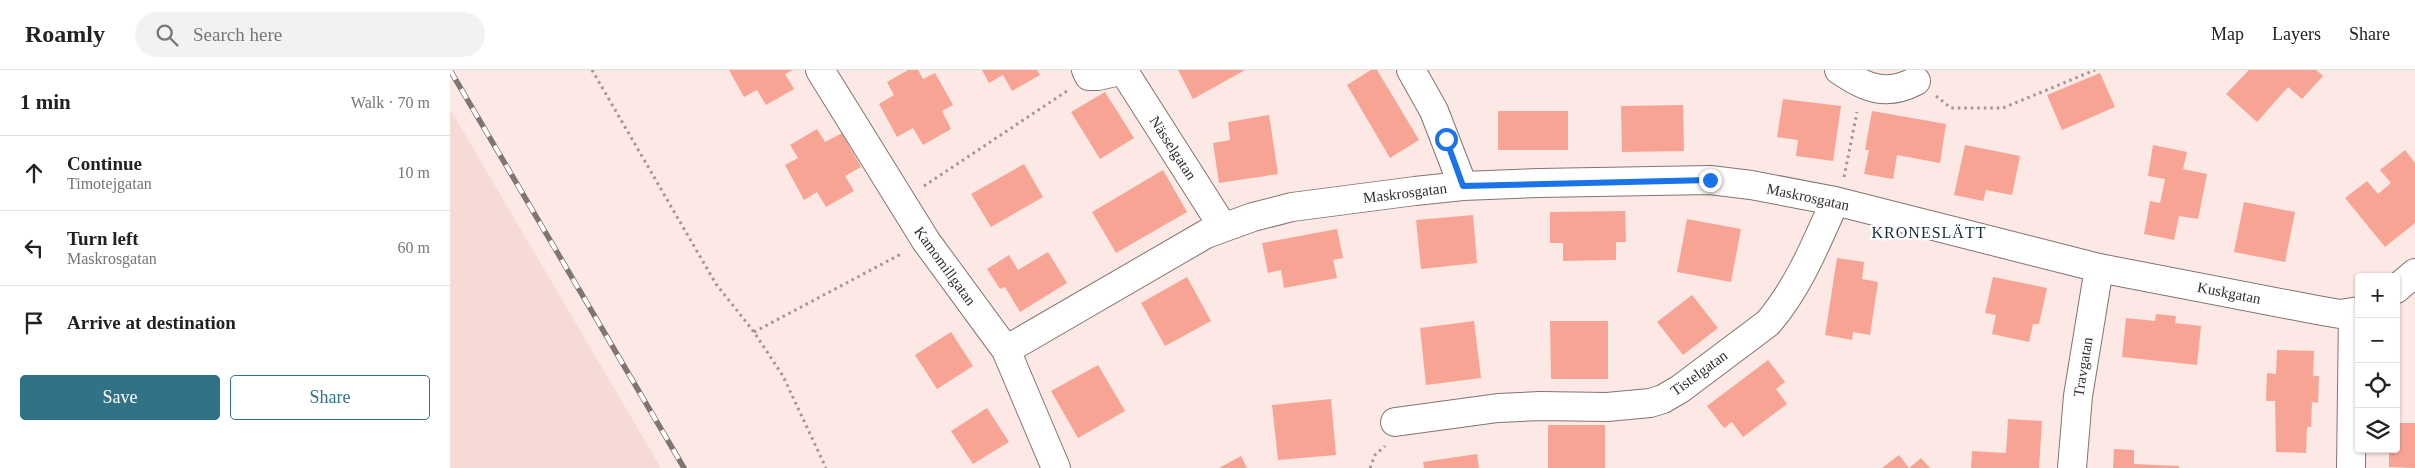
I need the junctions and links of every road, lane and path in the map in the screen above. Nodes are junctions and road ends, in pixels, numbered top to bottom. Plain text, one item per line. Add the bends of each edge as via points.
1 (592, 70) edge
2 (820, 70) edge
3 (1123, 70) edge
4 (1411, 70) edge
5 (2095, 70) edge
6 (1088, 73) edge
7 (1846, 75) edge
8 (1916, 81) joint
9 (1463, 186) junction
10 (901, 202) junction
11 (1834, 202) junction
12 (1224, 226) junction
13 (926, 241) junction
14 (2099, 268) junction
15 (2415, 273) edge
16 (2400, 286) edge
17 (2355, 312) edge
18 (2356, 318) edge
19 (754, 332) junction
20 (1006, 350) junction
21 (1395, 422) dead end
22 (826, 468) edge
23 (1056, 468) edge
24 (2072, 468) edge
25 (2351, 468) edge

1 - 19 path via 716,284
2 - 10 street, Kamomillgatan
3 - 6 street, Nässelgatan via 1098,76
3 - 12 street, Nässelgatan
4 - 9 street via 1434,111
5 - 8 path via 2002,108 1951,108
6 - 10 path
7 - 8 street via 1883,90 1897,89
7 - 11 path via 1857,93 1858,117 1843,180
9 - 11 street, Maskrosgatan via 1710,180
9 - 12 street, Maskrosgatan via 1292,207
10 - 13 street, Kamomillgatan
11 - 14 street, Maskrosgatan
11 - 21 street, Tistelgatan via 1812,254 1778,311 1760,328 1663,399 1632,406 1498,408
12 - 20 street, Maskrosgatan
13 - 19 path
13 - 20 street, Kamomillgatan
14 - 17 street, Kuskgatan via 2340,314
14 - 24 street, Travgatan via 2078,396
15 - 16 street
18 - 25 street
19 - 22 path via 784,376
20 - 23 street, Kamomillgatan

